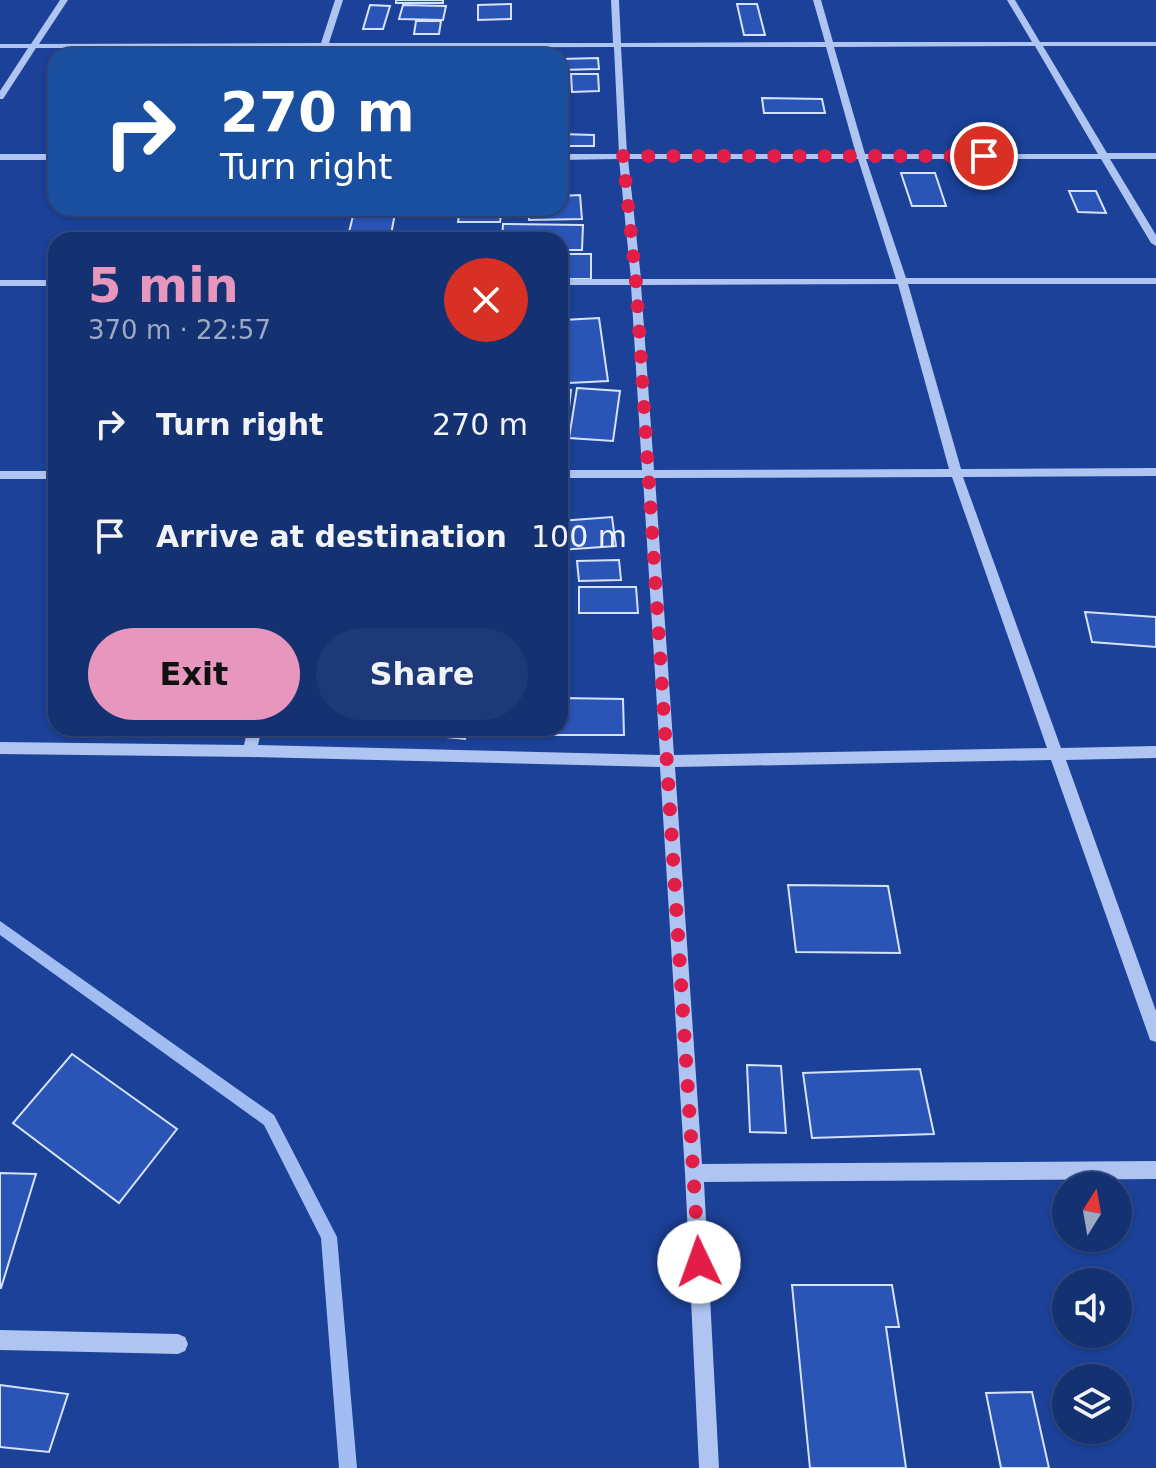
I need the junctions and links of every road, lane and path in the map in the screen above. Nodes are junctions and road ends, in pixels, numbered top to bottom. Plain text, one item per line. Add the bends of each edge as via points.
1 (64, 0) edge
2 (339, 0) edge
3 (615, 0) edge
4 (817, 0) edge
5 (1011, 0) edge
6 (830, 44) junction
7 (1038, 44) junction
8 (1156, 44) edge
9 (324, 45) junction
10 (618, 45) junction
11 (0, 46) edge
12 (33, 46) junction
13 (323, 48) edge
14 (0, 97) edge
15 (623, 156) junction
16 (861, 156) junction
17 (1106, 156) junction
18 (1156, 156) edge
19 (0, 157) edge
20 (48, 157) edge
21 (568, 157) edge
22 (1156, 243) edge
23 (902, 281) junction
24 (1156, 281) edge
25 (568, 282) edge
26 (636, 282) junction
27 (0, 283) edge
28 (48, 283) edge
29 (956, 472) junction
30 (1156, 472) edge
31 (568, 474) edge
32 (646, 474) junction
33 (0, 475) edge
34 (48, 475) edge
35 (253, 736) edge
36 (0, 748) edge
37 (250, 751) junction
38 (1058, 752) junction
39 (1156, 752) edge
40 (668, 761) junction
41 (1156, 1034) edge
42 (1156, 1170) edge
43 (694, 1173) junction
44 (0, 1340) edge
45 (178, 1344) dead end
46 (709, 1468) edge

1 - 12 street
2 - 9 street
3 - 10 street
4 - 6 street
5 - 7 street
6 - 7 street
6 - 10 street
6 - 16 street
7 - 8 street
7 - 17 street
9 - 10 street
9 - 12 street
9 - 13 street
10 - 15 street
11 - 12 street
12 - 14 street
15 - 16 street
15 - 21 street
15 - 26 street
16 - 17 street
16 - 23 street
17 - 18 street
17 - 22 street
19 - 20 street
23 - 24 street
23 - 26 street
23 - 29 street
25 - 26 street
26 - 32 street
27 - 28 street
29 - 30 street
29 - 32 street
29 - 38 street
31 - 32 street
32 - 40 street
33 - 34 street
35 - 37 street
36 - 37 street
37 - 40 street
38 - 39 street
38 - 40 street
38 - 41 street
40 - 43 street
42 - 43 street
43 - 46 street
44 - 45 street

